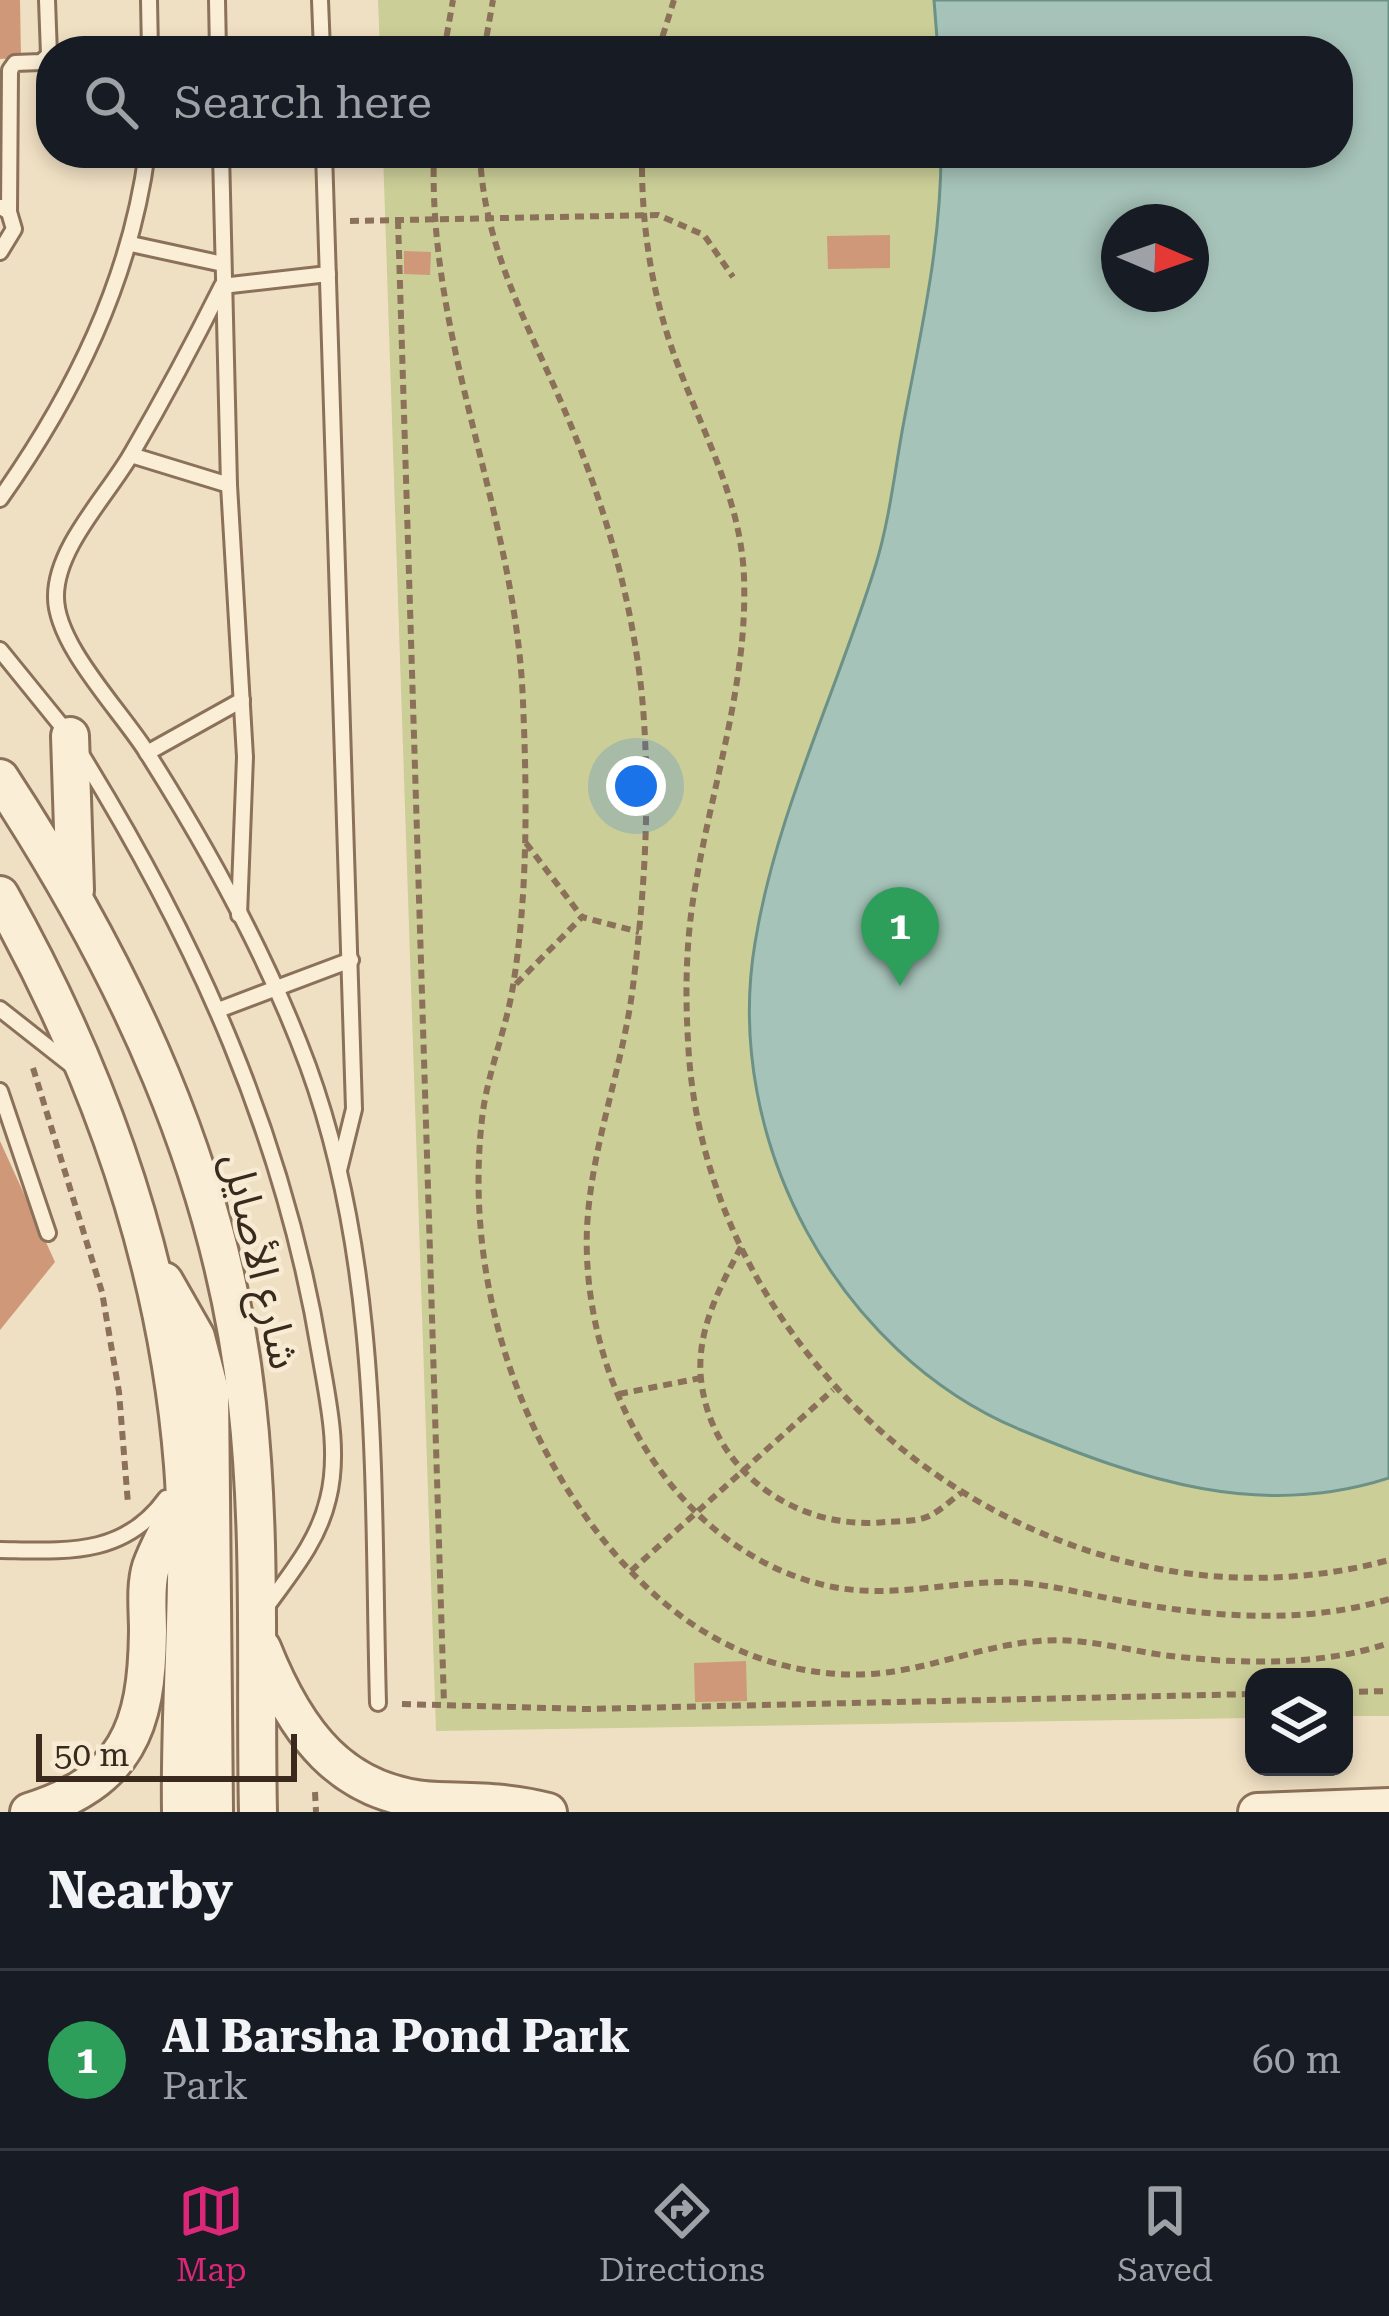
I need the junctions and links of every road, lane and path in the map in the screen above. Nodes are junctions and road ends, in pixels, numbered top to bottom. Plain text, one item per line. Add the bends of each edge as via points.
1 (47, 0) edge
2 (148, 0) edge
3 (217, 0) edge
4 (320, 0) edge
5 (453, 0) edge
6 (493, 0) edge
7 (674, 0) edge
8 (48, 36) edge
9 (149, 36) edge
10 (218, 36) edge
11 (321, 36) edge
12 (447, 36) edge
13 (487, 36) edge
14 (663, 36) edge
15 (36, 62) edge
16 (144, 168) edge
17 (220, 168) edge
18 (324, 168) edge
19 (434, 168) edge
20 (482, 168) edge
21 (642, 168) edge
22 (4, 209) edge
23 (641, 214) junction
24 (487, 218) junction
25 (434, 219) junction
26 (398, 220) junction
27 (326, 222) junction
28 (131, 244) junction
29 (0, 252) edge
30 (223, 264) junction
31 (328, 274) junction
32 (733, 277) dead end
33 (222, 286) junction
34 (131, 455) junction
35 (229, 484) junction
36 (0, 499) edge
37 (0, 650) edge
38 (242, 700) junction
39 (70, 736) junction
40 (147, 752) junction
41 (0, 778) edge
42 (524, 840) junction
43 (75, 894) junction
44 (0, 895) edge
45 (582, 917) junction
46 (239, 918) junction
47 (639, 932) junction
48 (351, 960) junction
49 (513, 987) junction
50 (272, 988) junction
51 (0, 1009) edge
52 (221, 1009) junction
53 (93, 1082) junction
54 (0, 1090) edge
55 (339, 1170) junction
56 (49, 1233) dead end
57 (741, 1247) junction
58 (154, 1269) junction
59 (701, 1378) junction
60 (833, 1390) junction
61 (619, 1394) junction
62 (740, 1470) junction
63 (183, 1484) junction
64 (961, 1493) junction
65 (694, 1516) junction
66 (0, 1550) edge
67 (1389, 1560) edge
68 (631, 1571) junction
69 (1389, 1599) edge
70 (255, 1626) junction
71 (1389, 1643) edge
72 (1389, 1691) edge
73 (1353, 1692) edge
74 (1245, 1694) edge
75 (379, 1703) joint
76 (444, 1705) junction
77 (1389, 1807) edge
78 (29, 1812) edge
79 (182, 1812) edge
80 (214, 1812) edge
81 (258, 1812) edge
82 (548, 1812) edge
83 (1257, 1812) edge

1 - 8 lane
2 - 9 lane
3 - 10 lane
4 - 11 lane
5 - 12 path
6 - 13 path
7 - 14 path
15 - 22 lane via 10,70
16 - 28 lane
17 - 30 lane
18 - 27 lane
19 - 25 path
20 - 24 path
21 - 23 path
22 - 29 lane via 12,237
23 - 24 path
23 - 32 path via 691,225
23 - 57 path via 662,316 730,499 744,573 736,685 694,890 686,985 694,1111
24 - 25 path
24 - 47 path via 590,475 624,587 642,699
25 - 26 path
25 - 42 path via 452,350 515,602
26 - 27 path
26 - 76 path
27 - 31 lane
28 - 30 lane
28 - 36 lane via 69,388
30 - 33 lane
31 - 33 lane
31 - 48 lane
33 - 34 lane
33 - 35 lane
34 - 35 lane
34 - 40 lane via 65,560 56,603 63,631
35 - 38 lane
37 - 39 lane
38 - 40 lane
38 - 46 lane
39 - 43 street
39 - 52 lane
40 - 46 lane
41 - 43 street, شارع الأصايل
42 - 45 path
42 - 49 path
43 - 70 street, شارع الأصايل via 165,1078 229,1292 256,1512
44 - 53 street
45 - 47 path
45 - 49 path
46 - 50 lane
47 - 61 path via 587,1231 594,1314
48 - 50 lane
48 - 55 lane via 354,1109
49 - 68 path via 481,1125 491,1295 544,1454
50 - 52 lane
50 - 55 lane via 305,1059
51 - 53 lane
52 - 70 lane via 298,1242 333,1452 317,1534
53 - 58 street
54 - 56 lane
55 - 75 lane via 368,1360
57 - 59 path via 714,1298
57 - 60 path
58 - 63 street
58 - 80 street via 196,1337 210,1391
59 - 61 path
59 - 62 path
60 - 62 path
60 - 64 path
61 - 65 path
62 - 64 path via 815,1520 853,1525 928,1517
62 - 65 path
63 - 66 lane via 131,1535 76,1552
63 - 78 street via 151,1567 139,1723 98,1780
63 - 79 street
64 - 67 path via 1090,1551 1183,1571 1278,1576
65 - 68 path
65 - 69 path via 772,1568 863,1592 1011,1582 1240,1617
68 - 71 path via 708,1637 766,1661 833,1674 909,1673 1042,1640 1235,1659 1324,1656
70 - 81 street, شارع الأصايل
70 - 82 street via 303,1731 345,1775 414,1799
72 - 73 path
74 - 76 path
75 - 76 path
77 - 83 street

